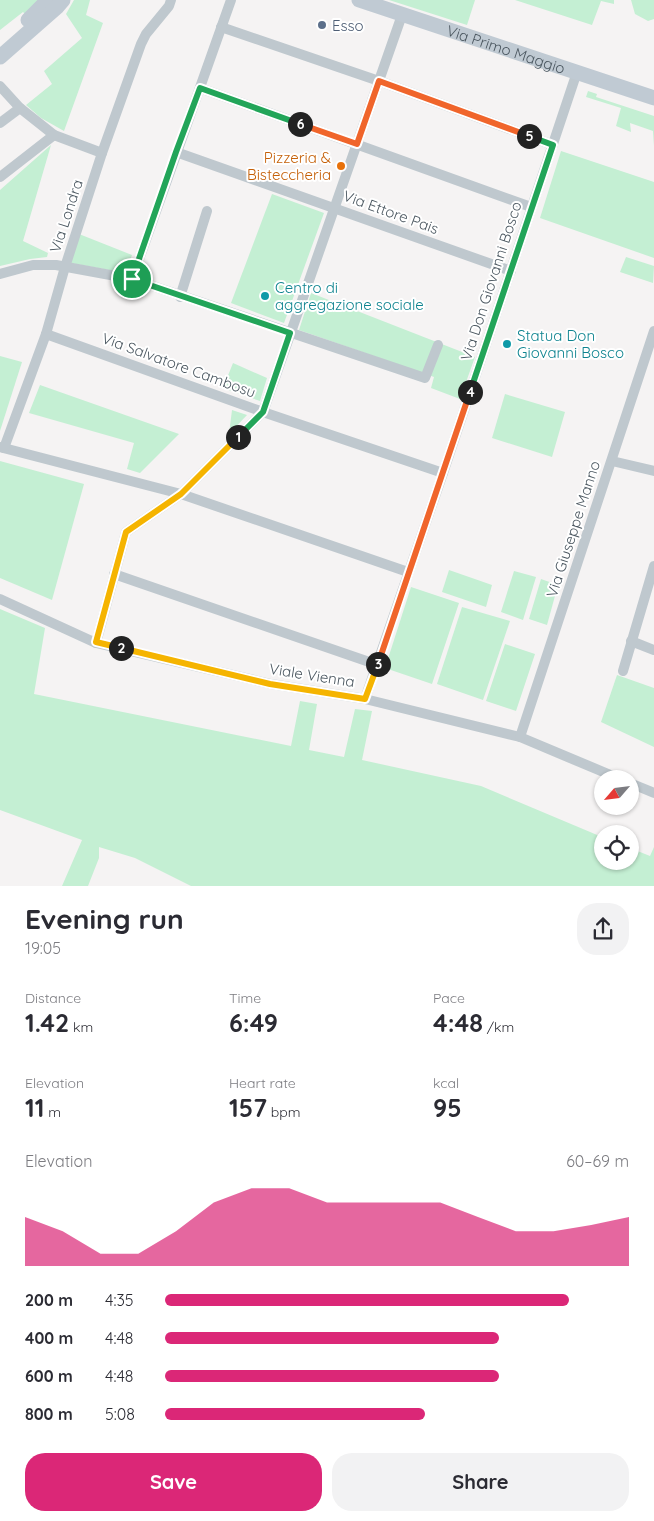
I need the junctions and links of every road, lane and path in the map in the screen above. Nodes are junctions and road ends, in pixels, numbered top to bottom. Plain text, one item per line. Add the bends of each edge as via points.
1 (48, 0) edge
2 (63, 0) edge
3 (171, 0) edge
4 (231, 0) edge
5 (359, 0) edge
6 (402, 15) junction
7 (221, 27) junction
8 (0, 43) edge
9 (0, 56) edge
10 (577, 72) junction
11 (379, 81) junction
12 (0, 86) edge
13 (200, 88) junction
14 (654, 90) edge
15 (633, 92) junction
16 (654, 98) edge
17 (20, 108) junction
18 (0, 123) edge
19 (54, 135) junction
20 (357, 144) junction
21 (553, 145) junction
22 (176, 152) junction
23 (102, 153) junction
24 (0, 177) edge
25 (531, 207) junction
26 (335, 208) junction
27 (207, 212) dead end
28 (65, 267) junction
29 (511, 271) junction
30 (0, 274) edge
31 (132, 279) junction
32 (180, 297) junction
33 (654, 331) edge
34 (290, 333) junction
35 (46, 334) junction
36 (438, 345) dead end
37 (263, 412) junction
38 (2, 448) edge
39 (612, 461) junction
40 (654, 471) edge
41 (443, 473) junction
42 (181, 494) junction
43 (654, 566) edge
44 (408, 572) junction
45 (114, 574) junction
46 (651, 587) edge
47 (0, 599) edge
48 (632, 641) junction
49 (96, 642) junction
50 (654, 650) edge
51 (378, 665) junction
52 (623, 671) dead end
53 (365, 699) junction
54 (520, 737) junction
55 (599, 770) edge
56 (639, 787) edge
57 (654, 793) edge

1 - 8 main road
2 - 9 main road
3 - 23 street, Via Londra via 144,39
4 - 7 street
5 - 6 main road, Via Primo Maggio
6 - 10 main road, Via Primo Maggio
6 - 11 street
7 - 11 street
7 - 13 street
10 - 15 main road, Via Primo Maggio
10 - 21 street, Via Don Giovanni Bosco
11 - 20 street
11 - 21 street
12 - 17 street
13 - 20 street
13 - 22 street
14 - 15 main road
15 - 16 main road, Via Primo Maggio
17 - 18 street
17 - 19 street
19 - 23 street
19 - 24 street
20 - 25 street
20 - 26 street
21 - 25 street, Via Don Giovanni Bosco
22 - 26 street, Via Ettore Pais
22 - 31 street
23 - 28 street, Via Londra
25 - 29 street, Via Don Giovanni Bosco
26 - 29 street, Via Ettore Pais
26 - 34 street
27 - 32 street
28 - 30 street via 33,265
28 - 31 street
28 - 35 street, Via Londra
29 - 41 street, Via Don Giovanni Bosco
31 - 32 street
32 - 34 street
33 - 39 street, Via Giuseppe Manno
34 - 36 street via 426,378
34 - 37 street
35 - 37 street, Via Salvatore Cambosu
35 - 38 street, Via Londra
37 - 41 street, Via Salvatore Cambosu
37 - 42 street
38 - 42 street
39 - 40 street
39 - 54 street, Via Giuseppe Manno
41 - 44 street, Via Don Giovanni Bosco
42 - 44 street
42 - 45 street via 126,532
43 - 46 street
44 - 51 street, Via Don Giovanni Bosco
45 - 49 street
45 - 51 street
46 - 48 street
47 - 49 street, Viale Vienna
48 - 50 street
48 - 52 street
49 - 53 street, Viale Vienna via 270,684
51 - 53 street, Via Don Giovanni Bosco
53 - 54 street, Viale Vienna
54 - 55 street, Viale Vienna
56 - 57 street

